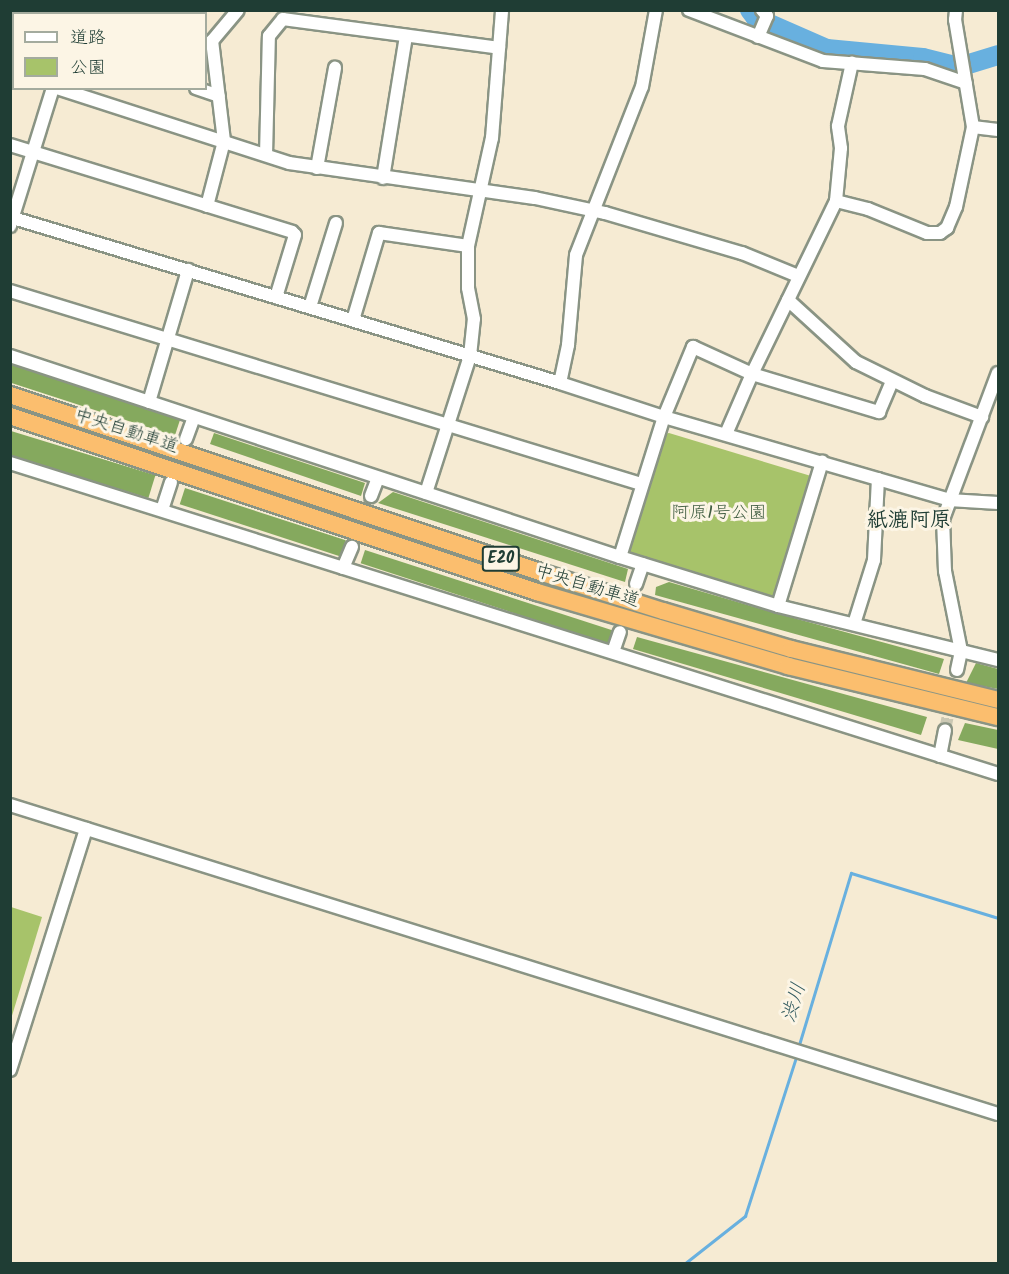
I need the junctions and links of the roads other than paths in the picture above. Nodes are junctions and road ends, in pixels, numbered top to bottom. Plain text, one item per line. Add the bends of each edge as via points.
1 (238, 10) edge
2 (316, 10) edge
3 (502, 10) edge
4 (656, 10) edge
5 (689, 10) edge
6 (956, 10) edge
7 (764, 13) edge
8 (311, 23) junction
9 (406, 36) junction
10 (759, 36) junction
11 (499, 48) junction
12 (852, 63) junction
13 (335, 68) dead end
14 (966, 82) junction
15 (54, 90) edge
16 (61, 90) edge
17 (202, 90) edge
18 (219, 96) junction
19 (973, 127) junction
20 (999, 130) edge
21 (224, 141) junction
22 (10, 145) edge
23 (34, 152) junction
24 (266, 155) junction
25 (317, 168) junction
26 (383, 178) junction
27 (481, 190) junction
28 (836, 201) junction
29 (207, 206) junction
30 (593, 211) junction
31 (11, 220) edge
32 (336, 223) dead end
33 (468, 246) junction
34 (188, 270) junction
35 (798, 276) junction
36 (10, 291) edge
37 (276, 297) junction
38 (788, 300) junction
39 (310, 307) junction
40 (353, 320) junction
41 (167, 339) junction
42 (10, 356) edge
43 (470, 356) junction
44 (999, 373) edge
45 (752, 374) junction
46 (892, 382) junction
47 (560, 383) junction
48 (10, 394) edge
49 (994, 400) edge
50 (149, 402) junction
51 (10, 416) edge
52 (194, 417) junction
53 (664, 417) junction
54 (982, 417) junction
55 (447, 424) junction
56 (726, 434) junction
57 (186, 439) dead end
58 (822, 462) junction
59 (10, 463) edge
60 (378, 478) junction
61 (878, 479) junction
62 (171, 482) dead end
63 (641, 484) junction
64 (426, 493) junction
65 (371, 496) tunnel mouth
66 (949, 500) junction
67 (999, 503) edge
68 (162, 510) junction
69 (352, 547) tunnel mouth
70 (620, 557) junction
71 (643, 564) junction
72 (343, 568) junction
73 (636, 584) tunnel mouth
74 (778, 606) junction
75 (854, 624) junction
76 (620, 632) tunnel mouth
77 (961, 651) junction
78 (613, 652) junction
79 (999, 660) edge
80 (957, 670) tunnel mouth
81 (999, 700) edge
82 (999, 717) edge
83 (945, 730) tunnel mouth
84 (940, 756) junction
85 (999, 774) edge
86 (10, 805) edge
87 (86, 829) junction
88 (10, 1070) edge
89 (999, 1114) edge

1 - 18 street via 212,41
2 - 8 street
3 - 11 street
4 - 30 street via 642,87
5 - 10 street
6 - 14 street
7 - 10 street
8 - 9 street
8 - 24 street via 283,19 269,36
9 - 11 street
9 - 26 street
10 - 12 street via 823,61
11 - 27 street via 492,138
12 - 14 street via 925,69
12 - 28 street via 838,126 841,148
13 - 25 street
14 - 19 street
15 - 23 street
16 - 21 street
17 - 18 street
18 - 21 street
19 - 20 street
19 - 28 street via 956,207 947,228 940,233
21 - 24 street
21 - 29 street
22 - 23 street
23 - 29 street
23 - 31 street
24 - 25 street
25 - 26 street
26 - 27 street
27 - 30 street
27 - 33 street
28 - 35 street
29 - 37 street via 295,235
30 - 35 street via 742,253
30 - 47 street via 576,255 568,345
31 - 34 street
32 - 39 street
33 - 40 street via 380,233
33 - 43 street via 468,288 474,319
34 - 37 street
34 - 41 street
35 - 38 street
36 - 41 street
37 - 39 street
38 - 45 street
38 - 46 street via 856,362
39 - 40 street
40 - 43 street
41 - 50 street
41 - 55 street
42 - 50 street
43 - 47 street
43 - 55 street
44 - 49 street
45 - 46 street via 879,412
45 - 53 street via 693,347
45 - 56 street
46 - 54 street
47 - 53 street
48 - 81 highway, 中央自動車道 / E20 via 565,580 791,649
49 - 54 street
50 - 52 street
51 - 82 highway, 中央自動車道 / E20 via 537,591 788,666
52 - 57 street
52 - 60 street
53 - 56 street
53 - 63 street
54 - 66 street
55 - 63 street
55 - 64 street
56 - 58 street
58 - 61 street
58 - 74 street
59 - 68 street
60 - 64 street
60 - 65 street
61 - 66 street
61 - 75 street via 874,560
62 - 68 street
63 - 70 street
64 - 70 street
66 - 67 street
66 - 77 street via 943,519 945,571
68 - 72 street
69 - 72 street
70 - 71 street
71 - 73 street
71 - 74 street
72 - 78 street
74 - 75 street
75 - 77 street
76 - 78 street
77 - 79 street
77 - 80 street
78 - 84 street
83 - 84 street
84 - 85 street
86 - 87 street
87 - 88 street
87 - 89 street

